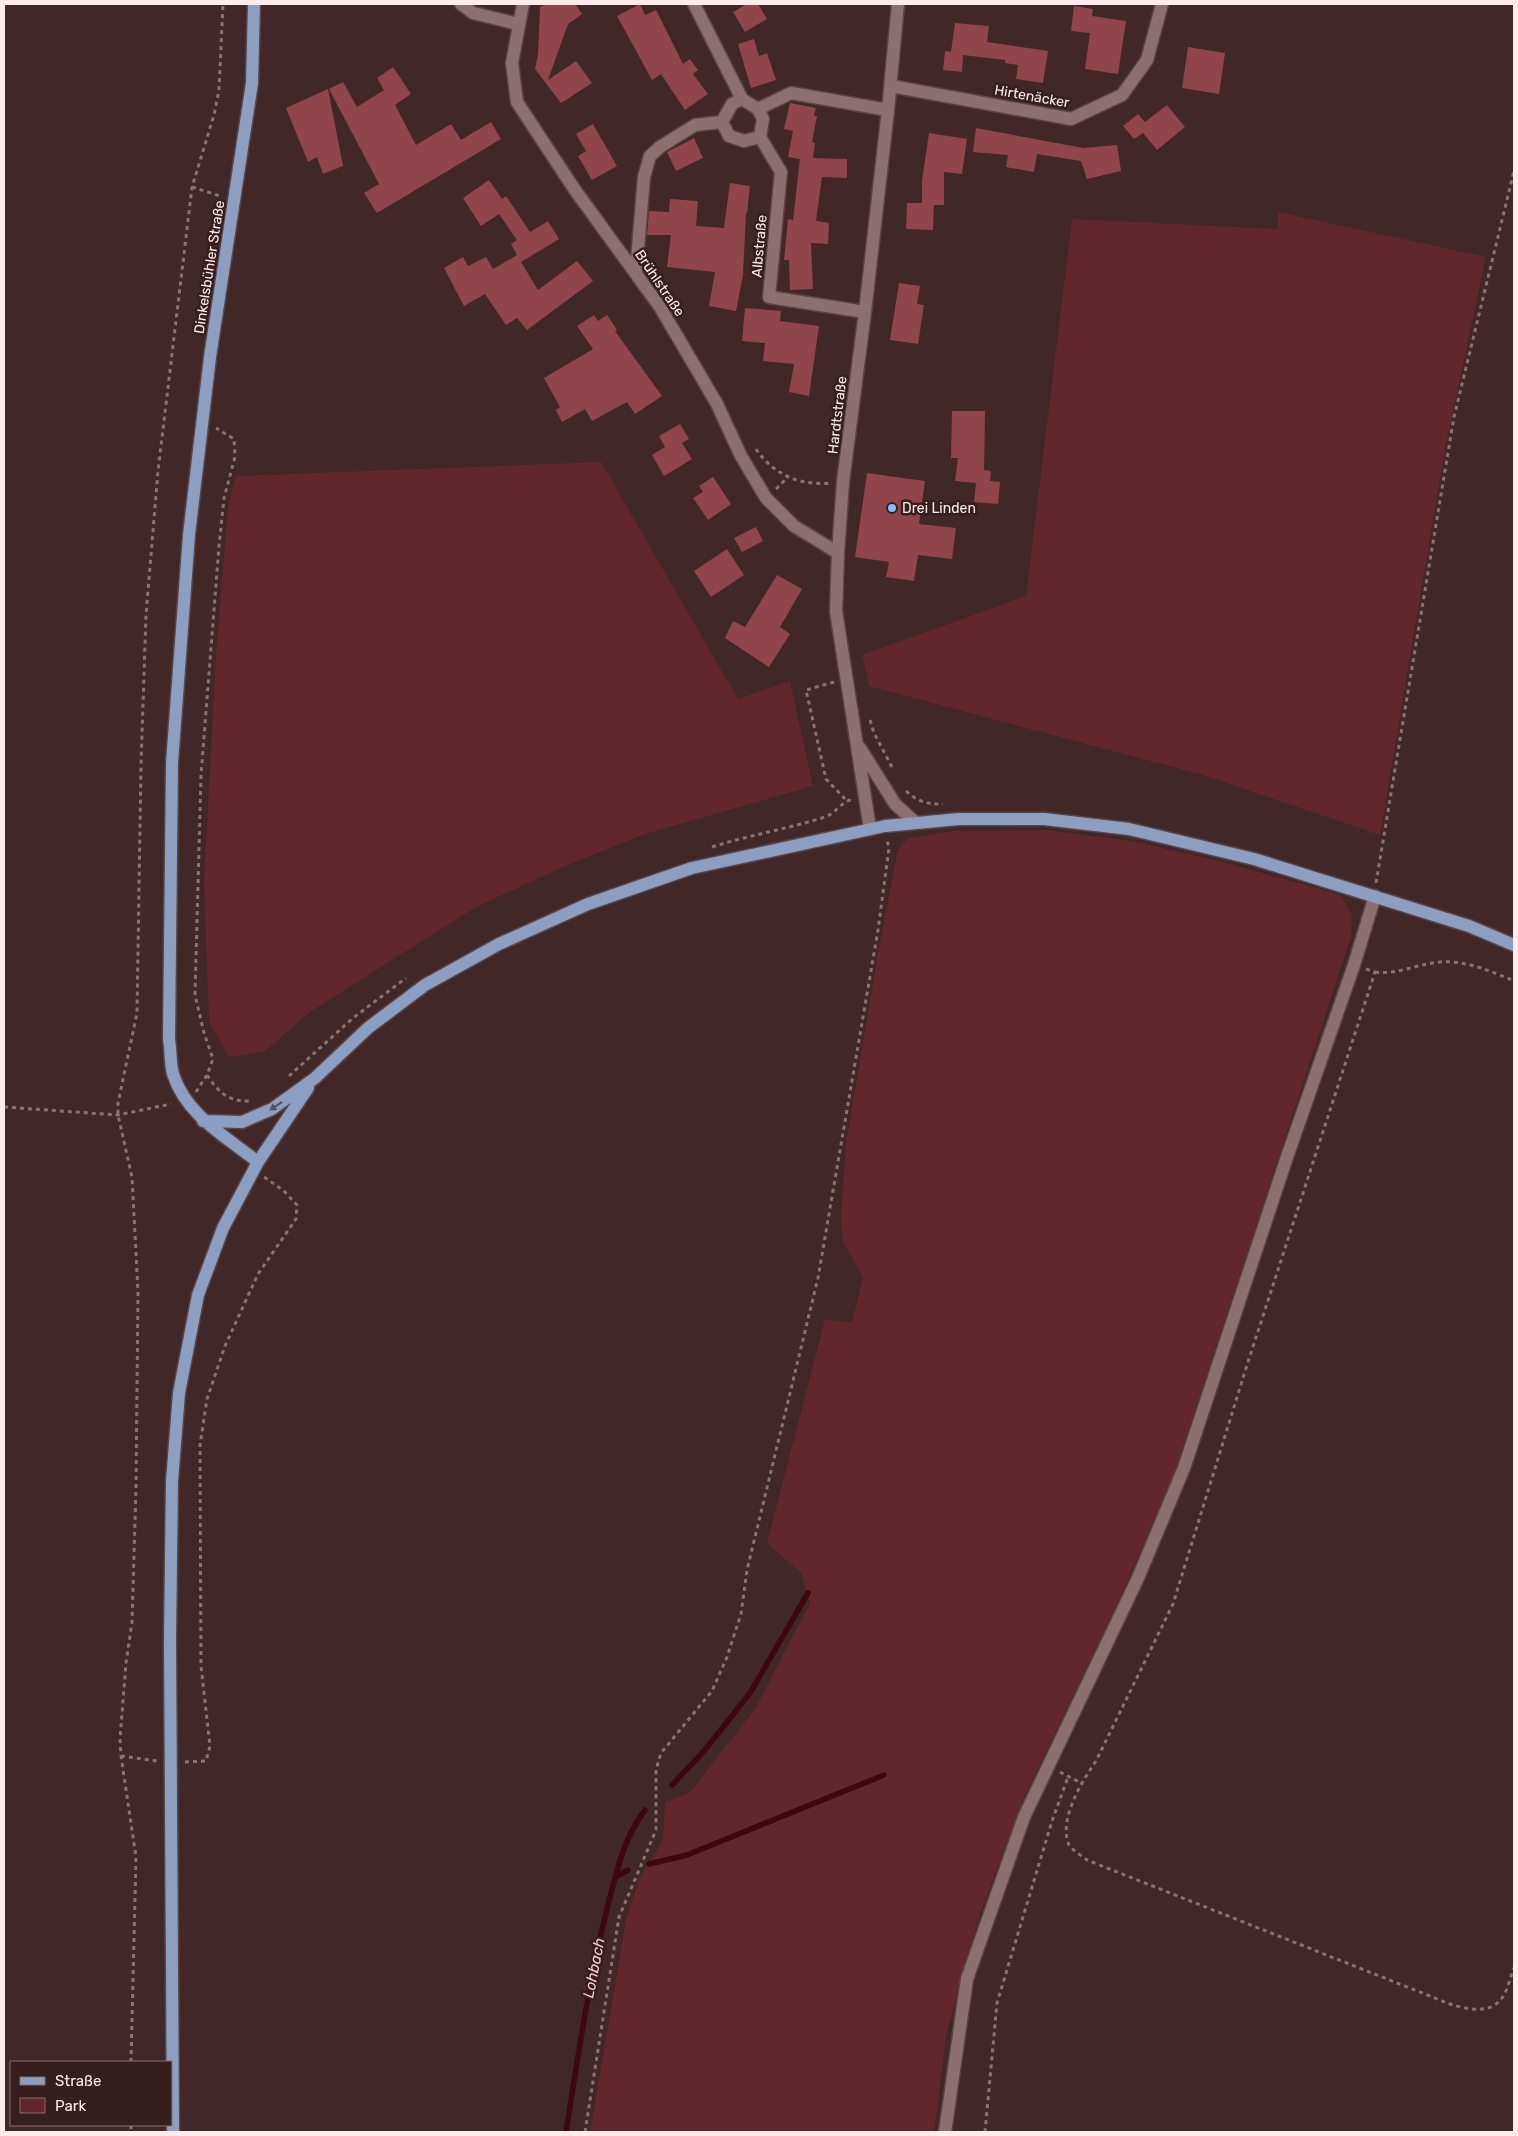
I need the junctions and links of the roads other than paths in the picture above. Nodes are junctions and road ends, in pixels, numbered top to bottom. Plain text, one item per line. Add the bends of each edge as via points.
1 (254, 4) edge
2 (462, 4) edge
3 (523, 4) edge
4 (694, 4) edge
5 (898, 4) edge
6 (1162, 4) edge
7 (518, 24) junction
8 (891, 86) junction
9 (742, 99) junction
10 (758, 109) junction
11 (888, 110) junction
12 (722, 122) junction
13 (760, 137) junction
14 (636, 272) junction
15 (866, 312) junction
16 (838, 553) junction
17 (857, 743) junction
18 (916, 823) junction
19 (870, 829) junction
20 (1374, 896) junction
21 (1514, 945) edge
22 (316, 1078) junction
23 (203, 1121) junction
24 (256, 1166) junction
25 (173, 2132) edge
26 (945, 2132) edge

1 - 23 main road, Dinkelsbühler Straße via 252,83 210,357 189,534 172,763 169,1039 173,1074 186,1100
2 - 7 street via 473,13
3 - 7 street, Brühlstraße
4 - 9 street
5 - 8 street, Hardtstraße
6 - 8 street, Hirtenäcker via 1147,60 1122,96 1071,119
7 - 14 street, Brühlstraße via 512,63 517,102 575,190
8 - 11 street, Hardtstraße
9 - 10 street
9 - 12 street via 732,104
10 - 11 street via 791,94
10 - 13 street via 763,119
11 - 15 street, Hardtstraße
12 - 13 street via 729,136 744,141
12 - 14 street via 695,125 650,156 644,177
13 - 15 street, Albstraße via 781,172 769,297
14 - 16 street, Brühlstraße via 717,404 740,456 766,498 794,526
15 - 16 street, Hardtstraße
16 - 17 street, Hardtstraße via 836,611
17 - 18 street via 895,804
17 - 19 street, Hardtstraße
18 - 19 main road
18 - 20 main road via 959,819 1044,819 1130,829 1254,859
19 - 22 main road via 692,868 588,904 499,944 425,985 368,1028
20 - 21 main road via 1469,926
20 - 26 street via 1354,965 1184,1468 1138,1578 1024,1817 967,1979
22 -> 23 main road via 272,1109 242,1122
22 - 24 main road
23 - 24 main road, Dinkelsbühler Straße
24 - 25 main road via 222,1228 198,1294 179,1393 172,1481 170,1640

